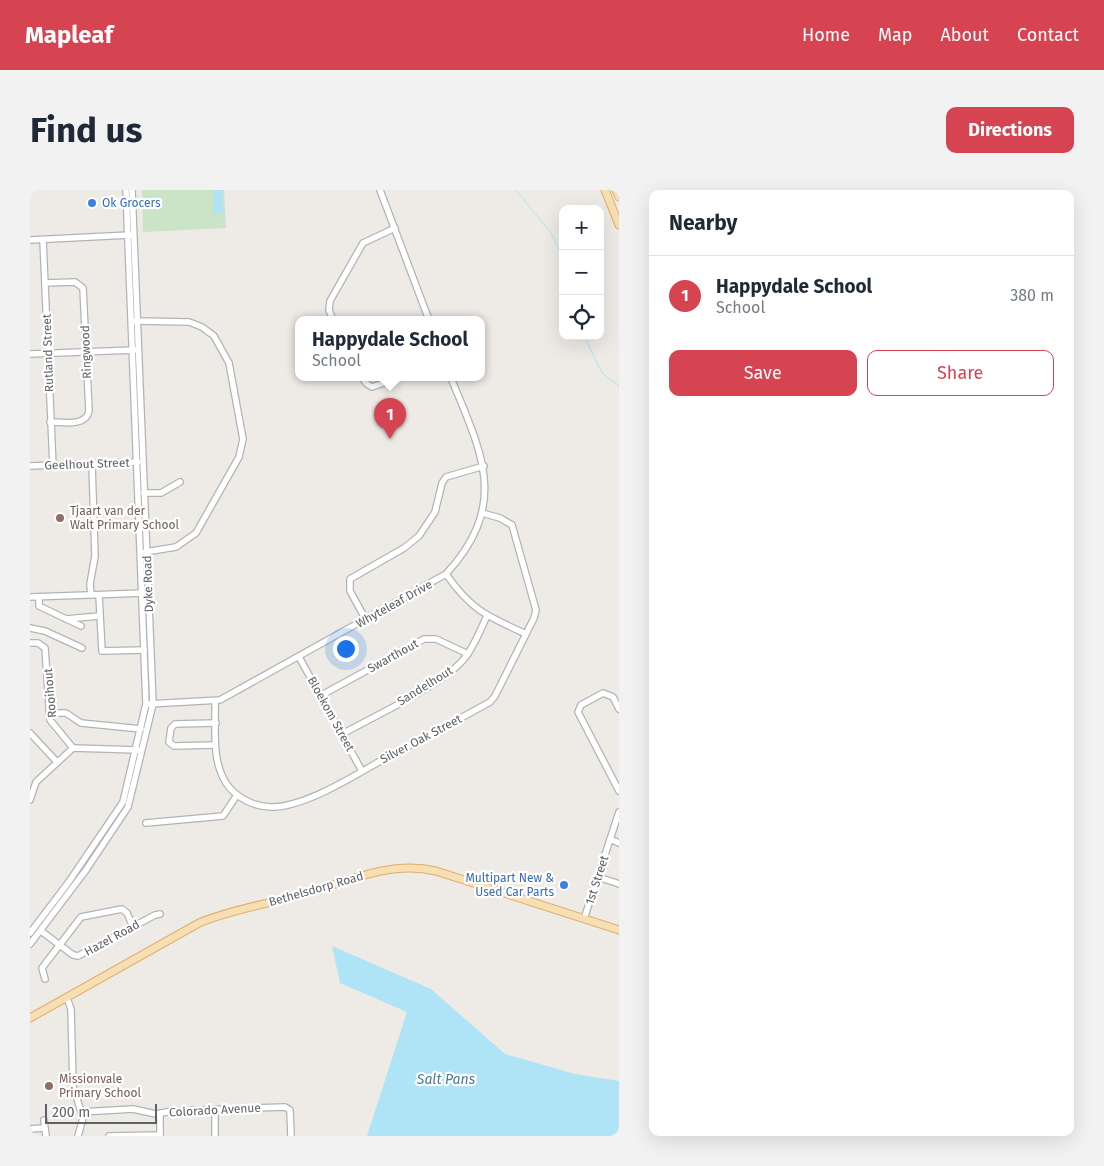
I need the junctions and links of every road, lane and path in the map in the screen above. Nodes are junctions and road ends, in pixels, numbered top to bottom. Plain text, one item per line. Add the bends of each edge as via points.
1 (126, 190) edge
2 (132, 190) edge
3 (380, 190) edge
4 (605, 190) edge
5 (616, 190) edge
6 (619, 197) edge
7 (619, 225) edge
8 (395, 228) junction
9 (130, 235) junction
10 (30, 240) edge
11 (43, 240) junction
12 (45, 284) junction
13 (331, 316) edge
14 (428, 316) edge
15 (134, 321) junction
16 (135, 350) junction
17 (86, 352) junction
18 (30, 354) edge
19 (48, 354) junction
20 (364, 381) edge
21 (389, 381) edge
22 (452, 381) edge
23 (50, 422) junction
24 (140, 462) junction
25 (92, 465) junction
26 (30, 466) edge
27 (53, 466) junction
28 (484, 466) junction
29 (180, 482) dead end
30 (144, 493) junction
31 (482, 513) junction
32 (144, 552) junction
33 (446, 574) junction
34 (146, 592) junction
35 (91, 595) junction
36 (99, 595) junction
37 (30, 597) edge
38 (39, 597) junction
39 (99, 616) junction
40 (487, 616) junction
41 (65, 619) junction
42 (366, 620) junction
43 (81, 626) dead end
44 (30, 628) edge
45 (526, 634) junction
46 (30, 643) edge
47 (82, 648) dead end
48 (144, 650) junction
49 (468, 654) junction
50 (299, 657) junction
51 (320, 696) junction
52 (215, 701) junction
53 (149, 704) junction
54 (619, 709) edge
55 (49, 713) junction
56 (216, 722) junction
57 (140, 729) junction
58 (30, 733) edge
59 (342, 734) junction
60 (215, 744) junction
61 (73, 748) junction
62 (136, 750) junction
63 (143, 751) junction
64 (57, 762) junction
65 (362, 771) junction
66 (619, 791) edge
67 (237, 795) junction
68 (30, 800) edge
69 (619, 812) edge
70 (146, 823) dead end
71 (610, 840) junction
72 (619, 842) edge
73 (598, 877) junction
74 (619, 884) edge
75 (160, 914) dead end
76 (584, 919) junction
77 (133, 926) junction
78 (619, 930) edge
79 (41, 931) junction
80 (30, 933) edge
81 (30, 944) edge
82 (59, 945) junction
83 (45, 979) dead end
84 (67, 998) junction
85 (31, 1018) edge
86 (215, 1109) junction
87 (81, 1112) junction
88 (160, 1114) junction
89 (44, 1120) dead end
90 (30, 1128) edge
91 (44, 1128) junction
92 (160, 1135) edge
93 (46, 1136) edge
94 (78, 1136) edge
95 (109, 1136) edge
96 (215, 1136) edge
97 (291, 1136) edge

1 - 9 street, Dyke Road
2 - 9 street, Dyke Road
3 - 8 street
4 - 7 main road
5 - 6 main road
8 - 13 street via 360,245 330,301
8 - 14 street
9 - 11 street
9 - 15 street, Dyke Road
10 - 11 street
11 - 12 street, Rutland Street
12 - 17 street, Ringwood via 75,282 83,288
12 - 19 street, Rutland Street
15 - 16 street, Dyke Road
15 - 32 street via 189,322 202,327 219,341 229,363 243,439 239,457 196,533 176,547
16 - 17 street
16 - 24 street, Dyke Road
17 - 19 street
17 - 23 street, Ringwood via 88,416 80,422
18 - 19 street
19 - 23 street, Rutland Street
20 - 21 street via 372,387
22 - 28 street, Whyteleaf Drive
23 - 27 street, Rutland Street
24 - 25 street, Geelhout Street
24 - 30 street, Dyke Road
24 - 32 street, Dyke Road
25 - 27 street, Geelhout Street
25 - 35 street via 95,556
26 - 27 street, Geelhout Street
28 - 31 street, Whyteleaf Drive via 486,479
28 - 42 street via 446,477 435,512 419,536 350,579 350,591
29 - 30 street via 171,483 161,493
30 - 32 street, Dyke Road
31 - 33 street, Whyteleaf Drive via 468,547
31 - 45 street, Silver Oak Street via 504,520 513,528 536,608
32 - 34 street, Dyke Road
33 - 40 street via 462,597
33 - 42 street, Whyteleaf Drive
34 - 36 street
34 - 48 street, Dyke Road
34 - 53 street, Dyke Road
35 - 36 street
35 - 38 street
36 - 39 street
37 - 38 street
38 - 41 street via 39,606
39 - 41 street
39 - 48 street via 102,651
40 - 45 street
40 - 49 street, Sandelhout
41 - 43 street
42 - 50 street, Whyteleaf Drive
44 - 47 street via 37,628
45 - 65 street, Silver Oak Street via 492,701
46 - 55 street, Rooihout via 40,645 46,651
48 - 53 street, Dyke Road
49 - 51 street, Swarthout via 436,639 424,639
49 - 59 street, Sandelhout via 455,668 431,684
50 - 51 street, Bloekom Street
50 - 52 street, Whyteleaf Drive
51 - 59 street, Bloekom Street
52 - 53 street, Whyteleaf Drive
52 - 56 street, Silver Oak Street
53 - 57 street, Dyke Road
53 - 63 street, Dyke Road
54 - 66 street via 612,697 603,693 581,705 578,714
55 - 57 street via 66,713 81,723
55 - 61 street, Rooihout via 52,724
56 - 60 street, Silver Oak Street
56 - 60 street via 175,724 171,728 169,742 174,746
57 - 62 street, Dyke Road
58 - 64 street
59 - 65 street, Bloekom Street
60 - 67 street, Silver Oak Street via 219,769
61 - 62 street
61 - 64 street
62 - 63 street
62 - 80 street, Dyke Road via 123,802
63 - 79 street, Dyke Road via 132,798 125,812
64 - 68 street via 35,784
65 - 67 street, Silver Oak Street via 344,782 280,806 258,805
67 - 70 street via 223,816
69 - 71 street, 1st Street
71 - 72 street
71 - 73 street, 1st Street
73 - 74 street
73 - 76 street, 1st Street
75 - 77 street, Hazel Road
76 - 78 main road, Bethelsdorp Road
76 - 84 main road, Bethelsdorp Road via 436,871 392,868 211,918
77 - 82 street, Hazel Road via 78,956
77 - 82 street via 122,909 84,916
79 - 81 street, Dyke Road
79 - 82 street, Hazel Road
82 - 83 street via 42,968
84 - 85 main road, Bethelsdorp Road
84 - 87 street via 71,1009 73,1086
86 - 88 street, Colorado Avenue
86 - 96 street
86 - 97 street, Colorado Avenue via 290,1108
87 - 88 street, Colorado Avenue via 133,1109
87 - 94 street via 83,1118
88 - 92 street
89 - 91 street
90 - 91 street
91 - 93 street
92 - 95 street

